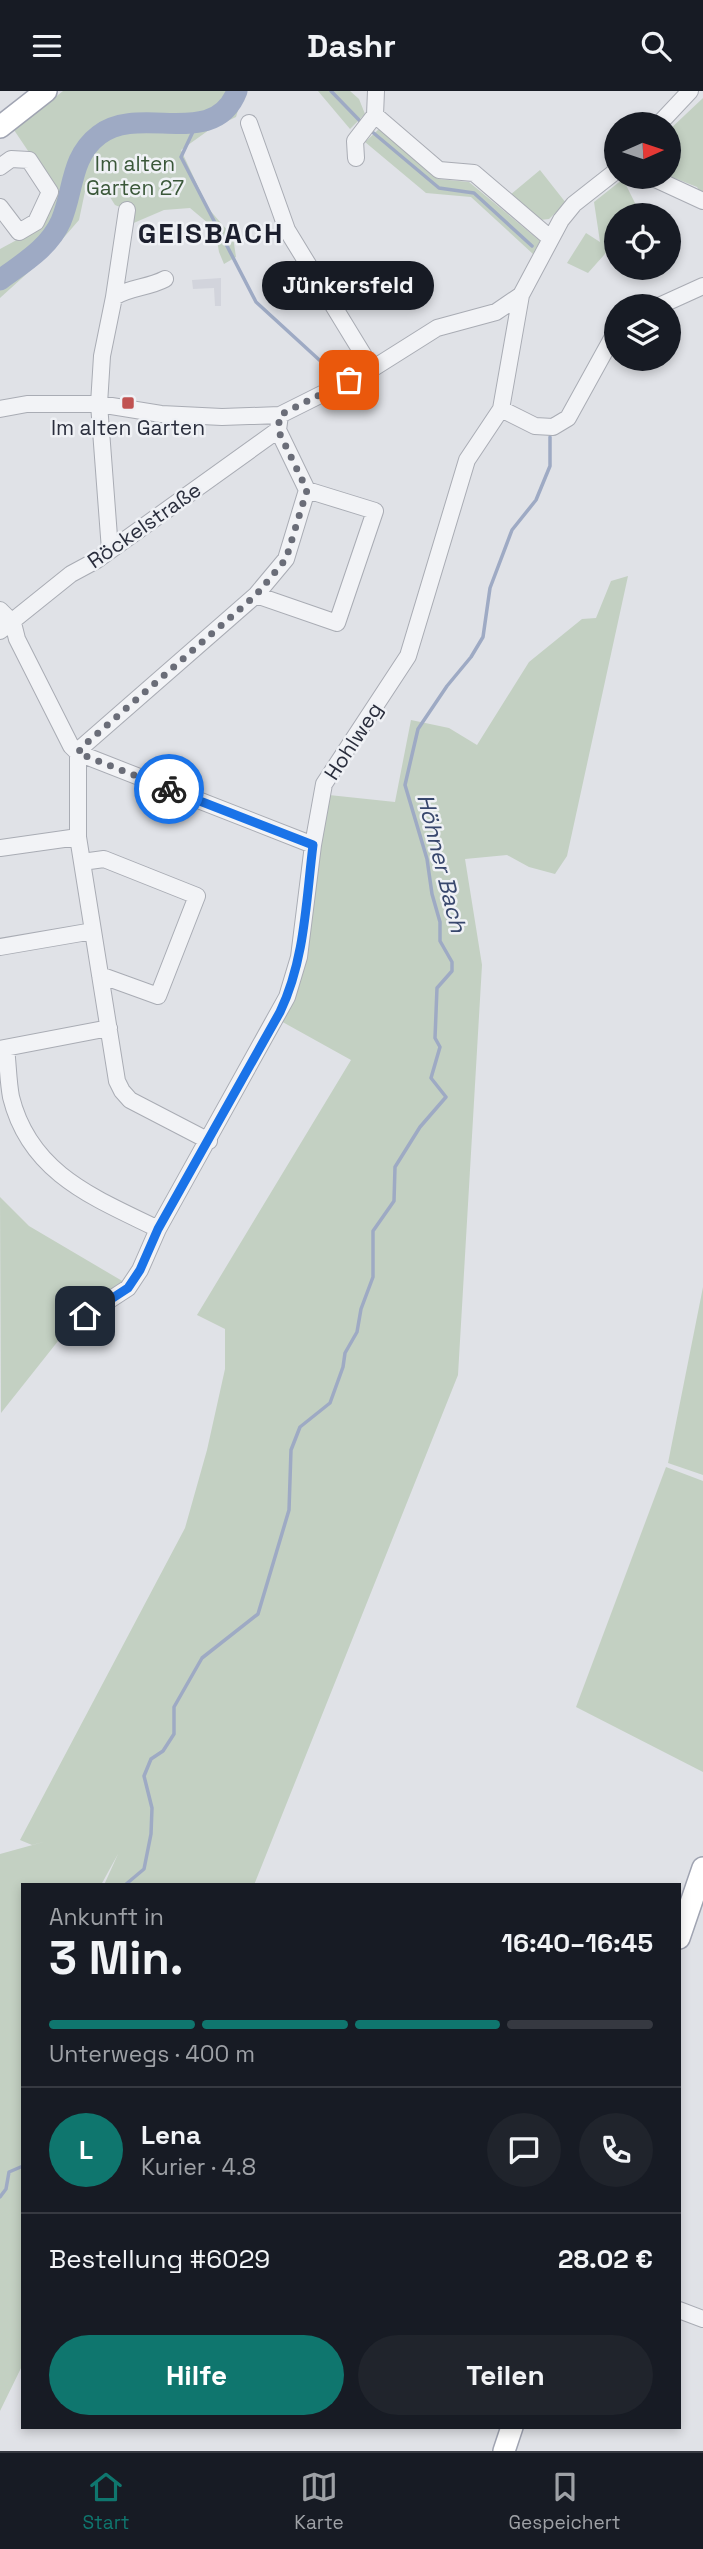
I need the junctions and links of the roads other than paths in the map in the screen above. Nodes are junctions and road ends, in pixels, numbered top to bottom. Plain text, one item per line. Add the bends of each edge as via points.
1 (46, 91) edge
2 (376, 91) edge
3 (690, 91) edge
4 (670, 112) edge
5 (249, 123) dead end
6 (368, 124) junction
7 (0, 127) edge
8 (356, 158) dead end
9 (0, 167) edge
10 (604, 180) edge
11 (677, 189) edge
12 (703, 201) edge
13 (0, 207) edge
14 (127, 210) dead end
15 (7, 231) edge
16 (550, 237) junction
17 (165, 279) dead end
18 (703, 286) edge
19 (521, 295) junction
20 (681, 296) edge
21 (114, 297) junction
22 (604, 353) edge
23 (372, 369) junction
24 (99, 404) junction
25 (0, 408) edge
26 (501, 409) junction
27 (279, 423) junction
28 (307, 490) junction
29 (110, 551) junction
30 (256, 595) junction
31 (0, 610) edge
32 (6, 627) edge
33 (78, 753) junction
34 (78, 837) junction
35 (313, 845) junction
36 (0, 848) edge
37 (82, 862) junction
38 (93, 931) junction
39 (0, 947) edge
40 (100, 975) junction
41 (109, 1028) junction
42 (3, 1049) edge
43 (209, 1141) junction
44 (158, 1229) junction
45 (85, 1316) dead end
46 (703, 1868) edge
47 (681, 1931) edge
48 (681, 2311) edge
49 (703, 2319) edge
50 (511, 2429) edge
51 (504, 2451) edge

1 - 7 main road
2 - 6 street
3 - 4 street
5 - 23 street via 287,230
6 - 8 street via 355,141
6 - 16 street via 439,170 474,173
9 - 15 street via 10,159 29,160 50,192 36,222 19,232
10 - 16 street, Hohlweg via 574,204
11 - 12 street
13 - 15 street
14 - 21 street
16 - 19 street, Hohlweg
17 - 21 street
18 - 20 street
19 - 23 street, Röckelstraße via 496,311 437,328
19 - 26 street, Hohlweg
21 - 24 street via 102,356
22 - 26 street via 568,418 553,427 534,426
23 - 27 street, Röckelstraße
24 - 25 street
24 - 27 street
24 - 29 street
26 - 35 street, Hohlweg via 467,460 408,656 324,784
27 - 28 street
27 - 29 street, Röckelstraße
28 - 30 street via 286,559
28 - 30 street via 375,512 337,623
29 - 32 street, Röckelstraße via 71,575
30 - 33 street
31 - 32 street
32 - 33 street via 17,639
33 - 34 street
33 - 35 street
34 - 36 street
34 - 37 street
35 - 43 street, Hohlweg via 294,977 280,1012
37 - 38 street
37 - 40 street via 104,859 197,896 158,996
38 - 39 street
38 - 40 street
40 - 41 street
41 - 42 street
41 - 43 street via 122,1091 130,1100
42 - 44 street via 12,1097 24,1131 40,1157 78,1189
43 - 44 street, Hohlweg
44 - 45 street, Hohlweg via 128,1288
46 - 47 main road
48 - 49 street
50 - 51 main road

